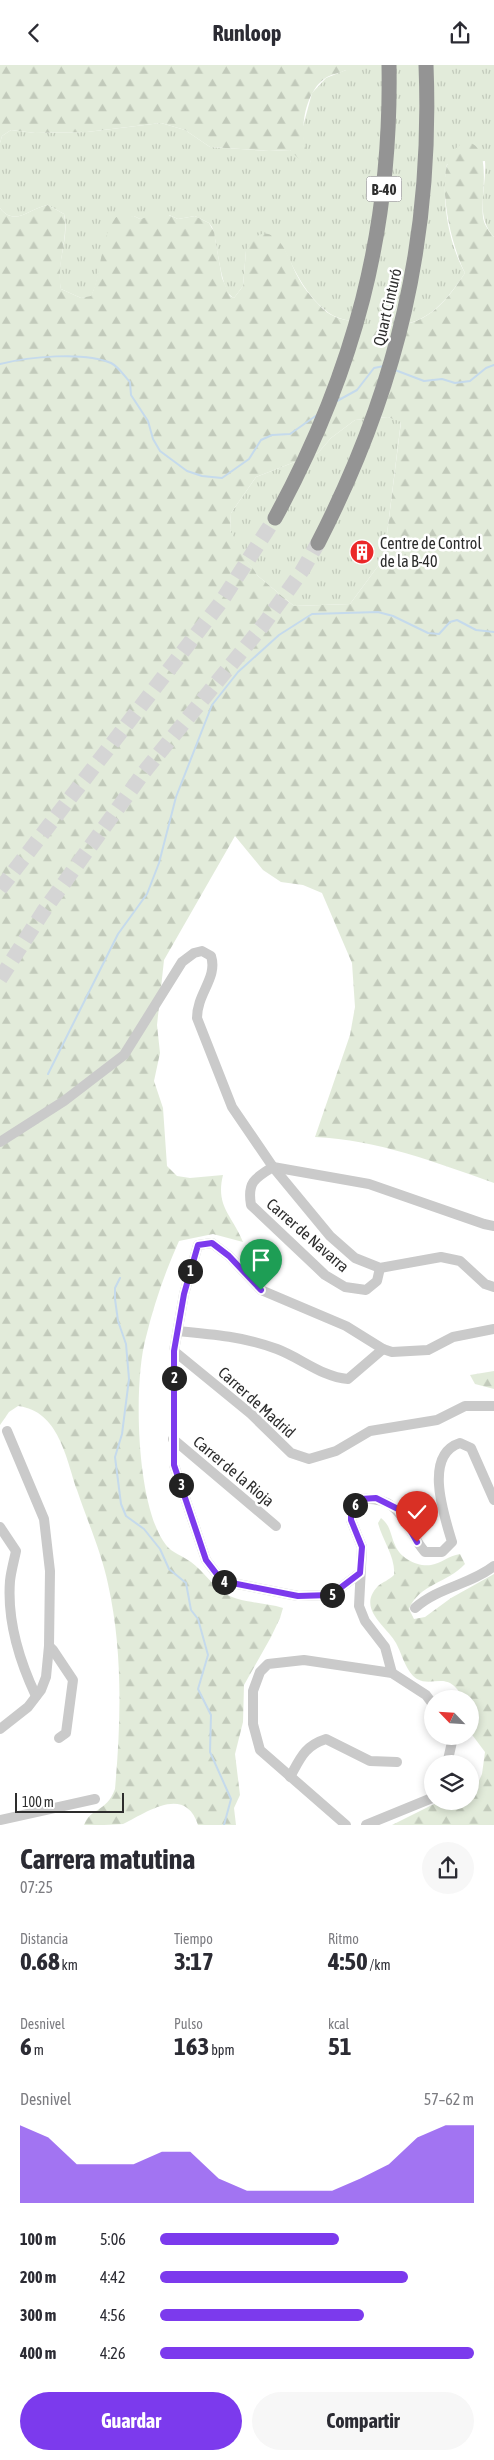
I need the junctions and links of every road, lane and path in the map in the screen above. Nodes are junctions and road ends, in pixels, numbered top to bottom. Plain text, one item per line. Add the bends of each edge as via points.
1 (389, 65) edge
2 (426, 65) edge
3 (275, 518) tunnel mouth
4 (318, 543) tunnel mouth
5 (0, 1142) edge
6 (273, 1167) junction
7 (494, 1226) edge
8 (380, 1268) junction
9 (494, 1287) edge
10 (494, 1329) edge
11 (178, 1331) junction
12 (383, 1349) junction
13 (174, 1351) junction
14 (494, 1406) edge
15 (7, 1431) dead end
16 (173, 1439) junction
17 (494, 1500) edge
18 (276, 1526) dead end
19 (0, 1527) edge
20 (494, 1566) edge
21 (360, 1573) junction
22 (415, 1608) dead end
23 (49, 1646) junction
24 (392, 1673) junction
25 (424, 1694) edge
26 (36, 1696) junction
27 (0, 1729) edge
28 (59, 1738) dead end
29 (397, 1762) dead end
30 (290, 1777) junction
31 (95, 1799) dead end
32 (424, 1801) edge
33 (0, 1821) edge
34 (346, 1825) edge
35 (366, 1825) edge

1 - 3 highway, Quart Cinturó / B-40 via 386,171 379,226 361,310 331,403
2 - 4 highway, Quart Cinturó / B-40 via 428,142 425,188 407,307 370,430
5 - 6 street via 64,1101 124,1055 182,962 202,951 211,956 214,963 197,1005 201,1033 232,1107
6 - 7 street via 370,1184
6 - 8 street via 330,1236 355,1258
6 - 8 street, Carrer de Navarra via 256,1178 248,1191 251,1205 325,1275 345,1287 366,1291 377,1281
8 - 9 street via 441,1257 460,1261 485,1284
10 - 12 street via 454,1337 428,1350 392,1352
11 - 12 street via 228,1336 277,1349 335,1378 348,1379
11 - 12 street via 184,1294 198,1245 212,1243 261,1290 346,1326
11 - 13 street
13 - 14 street, Carrer de Madrid via 251,1414 291,1453 309,1459 336,1451 370,1431 437,1420 465,1406
13 - 16 street
15 - 23 street via 44,1519 50,1571
16 - 18 street, Carrer de la Rioja
16 - 21 street via 174,1465 206,1560 222,1581 298,1596 331,1595
17 - 21 street via 471,1448 460,1443 450,1446 443,1456 438,1477 452,1542 442,1552 425,1552 398,1509 376,1498 361,1499 351,1509 351,1520 362,1547
19 - 26 street via 16,1551 10,1581 12,1618 22,1665
20 - 22 street via 457,1586 432,1594
21 - 24 street via 359,1605 365,1621 384,1647
23 - 26 street via 46,1677
23 - 28 street via 73,1680 66,1733
24 - 25 street
24 - 30 street via 304,1660 268,1664 260,1671 253,1691 253,1724 260,1750
26 - 27 street
29 - 30 street via 370,1761 326,1739 312,1744
30 - 34 street
31 - 33 street
32 - 35 street

